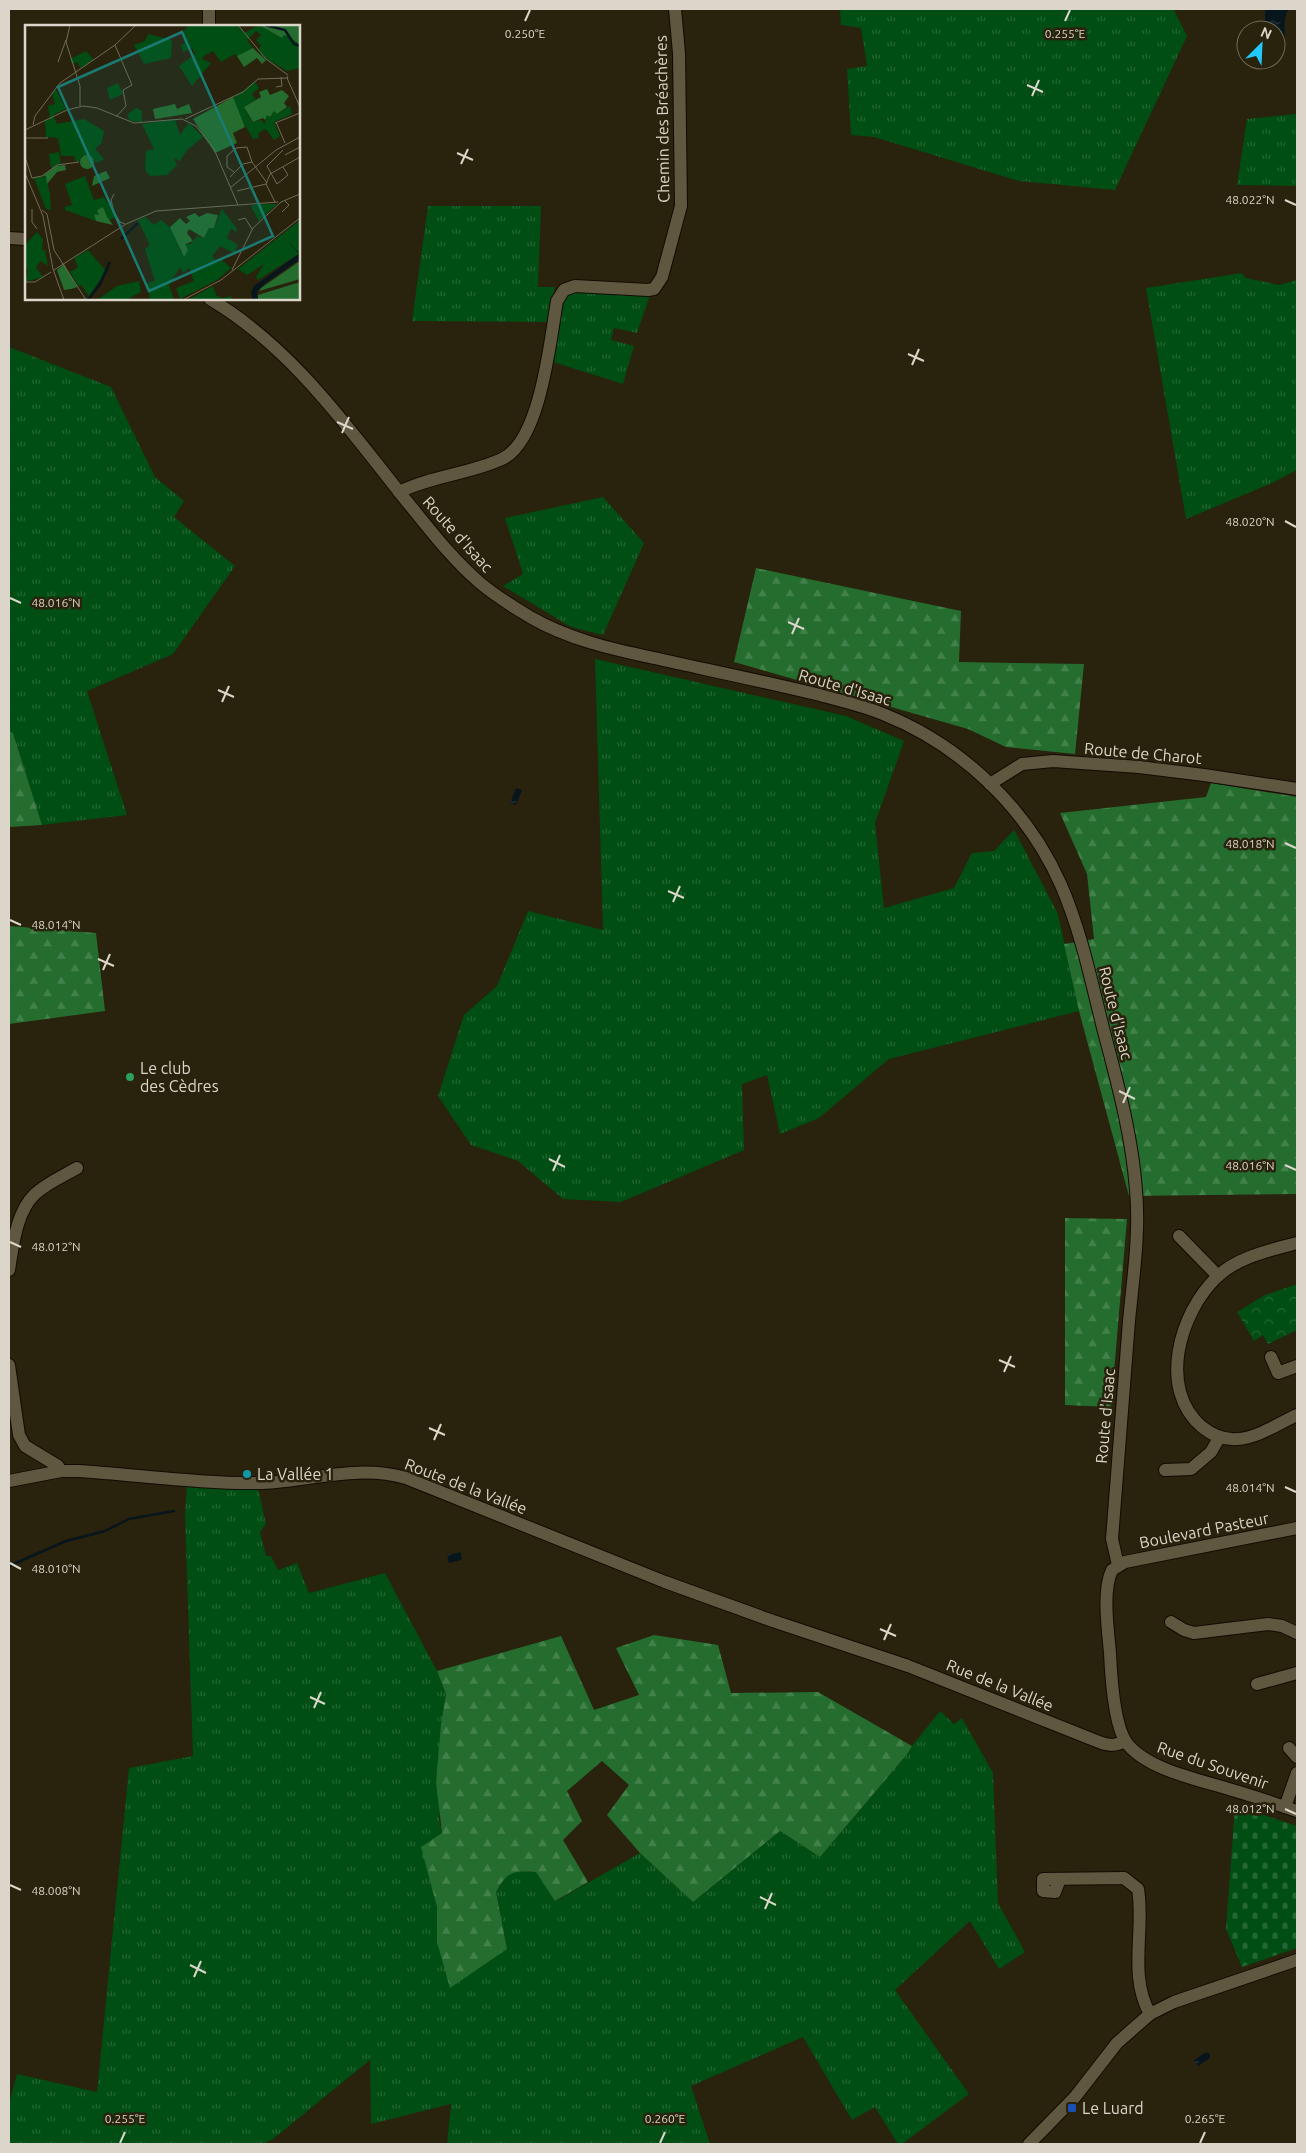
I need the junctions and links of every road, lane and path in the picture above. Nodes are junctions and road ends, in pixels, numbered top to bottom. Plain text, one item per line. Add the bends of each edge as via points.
1 (209, 9) edge
2 (675, 9) edge
3 (209, 25) edge
4 (9, 238) edge
5 (25, 239) edge
6 (211, 300) edge
7 (400, 492) junction
8 (990, 784) junction
9 (1297, 789) edge
10 (77, 1168) dead end
11 (1179, 1236) dead end
12 (1297, 1243) edge
13 (9, 1270) edge
14 (1218, 1276) junction
15 (1271, 1357) dead end
16 (9, 1365) edge
17 (1297, 1366) edge
18 (1297, 1415) edge
19 (1219, 1438) junction
20 (1165, 1470) dead end
21 (61, 1471) junction
22 (9, 1481) edge
23 (1297, 1528) edge
24 (1118, 1565) junction
25 (1171, 1622) dead end
26 (1297, 1633) edge
27 (863, 1649) joint
28 (1297, 1673) edge
29 (1257, 1684) dead end
30 (1125, 1741) junction
31 (1297, 1773) edge
32 (1291, 1809) edge
33 (1060, 1879) dead end
34 (1297, 1960) edge
35 (1150, 2014) junction
36 (1029, 2144) edge

1 - 3 street
2 - 7 street, Chemin des Bréachères via 679,53 681,206 662,277 654,289 648,290 575,286 564,290 557,301 538,407 523,438 503,459
4 - 5 street
6 - 7 street, Route d'Isaac via 263,336 285,356
7 - 8 street, Route d'Isaac via 441,544 478,581 548,627 606,648 790,688 882,713 953,752
8 - 9 street, Route de Charot via 1022,764 1053,762 1148,768
8 - 24 street, Route d'Isaac via 1028,827 1069,904 1123,1105 1132,1157 1136,1191 1135,1259 1112,1539
10 - 13 street via 45,1186 25,1207 16,1232
11 - 14 street
12 - 14 street via 1252,1256
14 - 19 street via 1192,1307 1180,1344 1178,1367 1186,1408 1194,1419
15 - 17 street via 1278,1373
16 - 21 street via 19,1435 26,1446
18 - 19 street via 1256,1434 1237,1439
19 - 20 street via 1212,1452 1190,1469
21 - 22 street, Route de la Vallée
21 - 27 street, Route de la Vallée via 245,1482 288,1481 362,1471 391,1474 665,1582 772,1621
23 - 24 street, Boulevard Pasteur
24 - 30 street via 1112,1570 1108,1586 1108,1626 1114,1697
25 - 26 street via 1194,1633 1268,1624
27 - 30 street, Rue de la Vallée via 1109,1746
28 - 29 street
30 - 32 street, Rue du Souvenir via 1141,1756 1171,1770
31 - 32 street
33 - 35 street via 1124,1878 1138,1889 1137,1966
34 - 35 street via 1170,2003
35 - 36 street via 1121,2039 1075,2096

